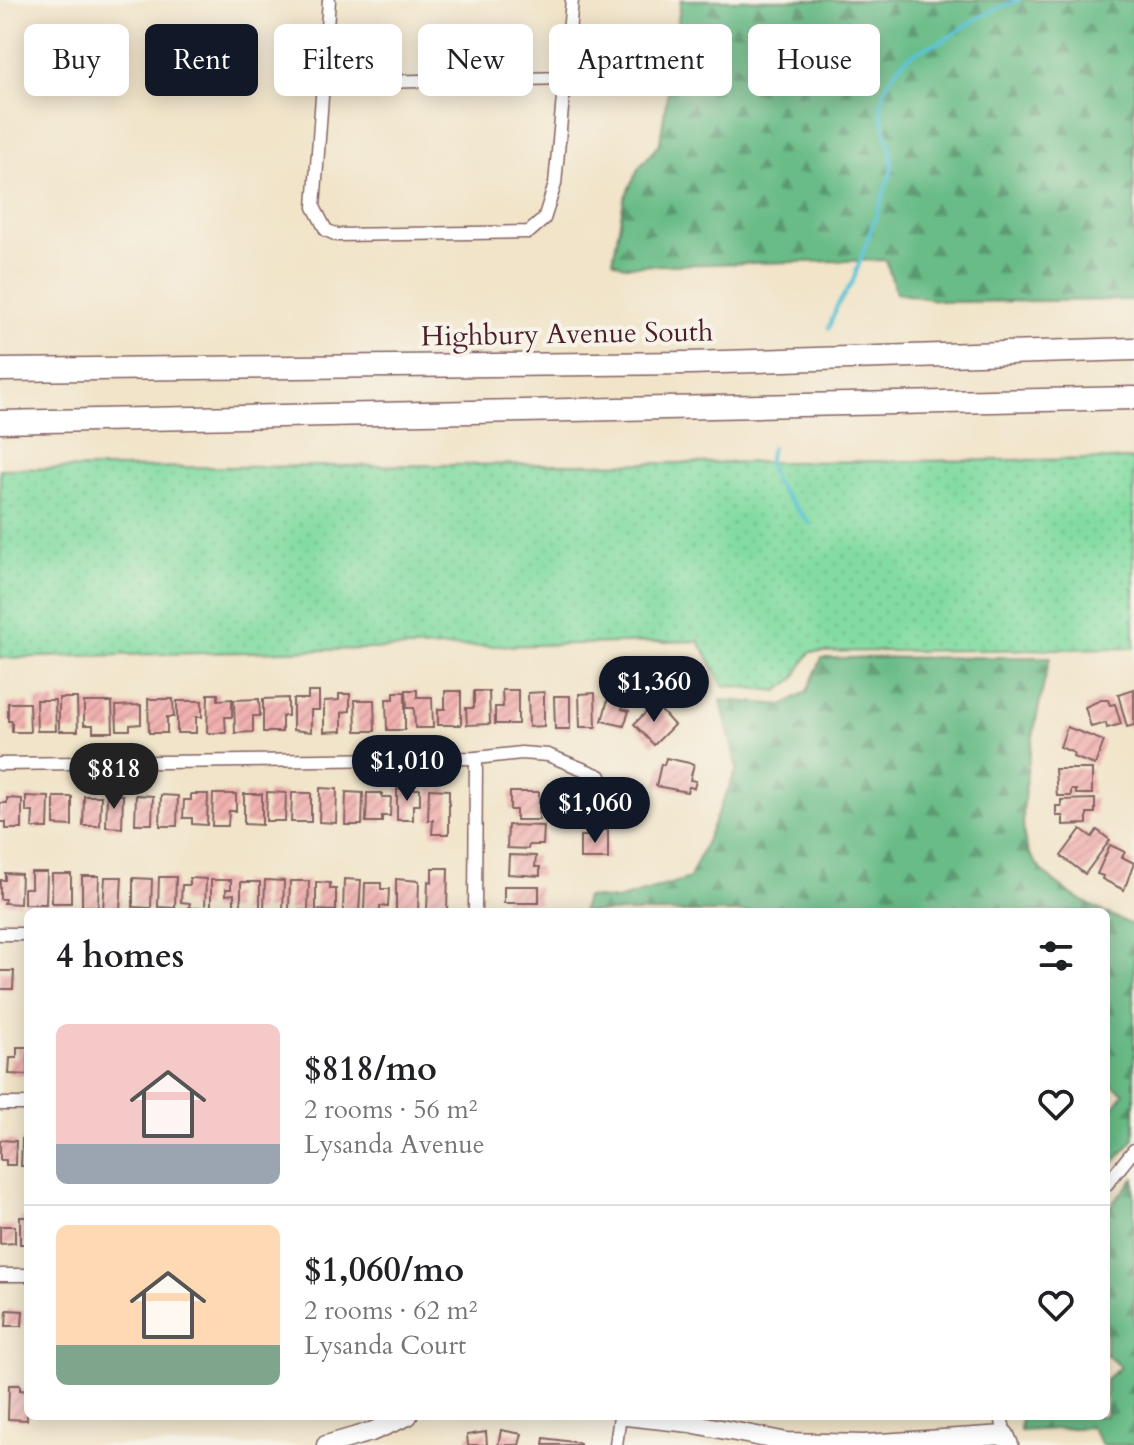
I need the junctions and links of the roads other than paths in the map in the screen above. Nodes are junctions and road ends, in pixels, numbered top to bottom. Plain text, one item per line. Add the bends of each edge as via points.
1 (329, 0) edge
2 (572, 0) edge
3 (327, 24) edge
4 (570, 24) edge
5 (549, 78) edge
6 (402, 81) edge
7 (322, 96) edge
8 (565, 96) edge
9 (1134, 349) edge
10 (0, 370) edge
11 (1134, 398) edge
12 (0, 422) edge
13 (476, 758) junction
14 (0, 764) edge
15 (600, 776) dead end
16 (475, 908) edge
17 (0, 934) edge
18 (24, 934) edge
19 (0, 1104) edge
20 (24, 1104) edge
21 (1134, 1150) edge
22 (1110, 1180) edge
23 (0, 1275) edge
24 (24, 1275) edge
25 (400, 1420) edge
26 (622, 1420) edge
27 (661, 1420) edge
28 (1002, 1420) edge
29 (357, 1440) edge
30 (1007, 1440) edge
31 (786, 1444) edge
32 (326, 1445) edge
33 (616, 1445) edge

1 - 3 street
2 - 4 street
5 - 6 street
7 - 8 street via 314,207 326,230 337,235 529,232 544,219 555,184
9 - 10 highway, Highbury Avenue South via 690,363
11 - 12 highway
13 - 14 street
13 - 15 street via 548,755
13 - 16 street
17 - 18 street
19 - 20 street
21 - 22 street
23 - 24 street
25 - 29 street
26 - 33 street
27 - 31 street
28 - 30 street
29 - 32 street
30 - 31 street

